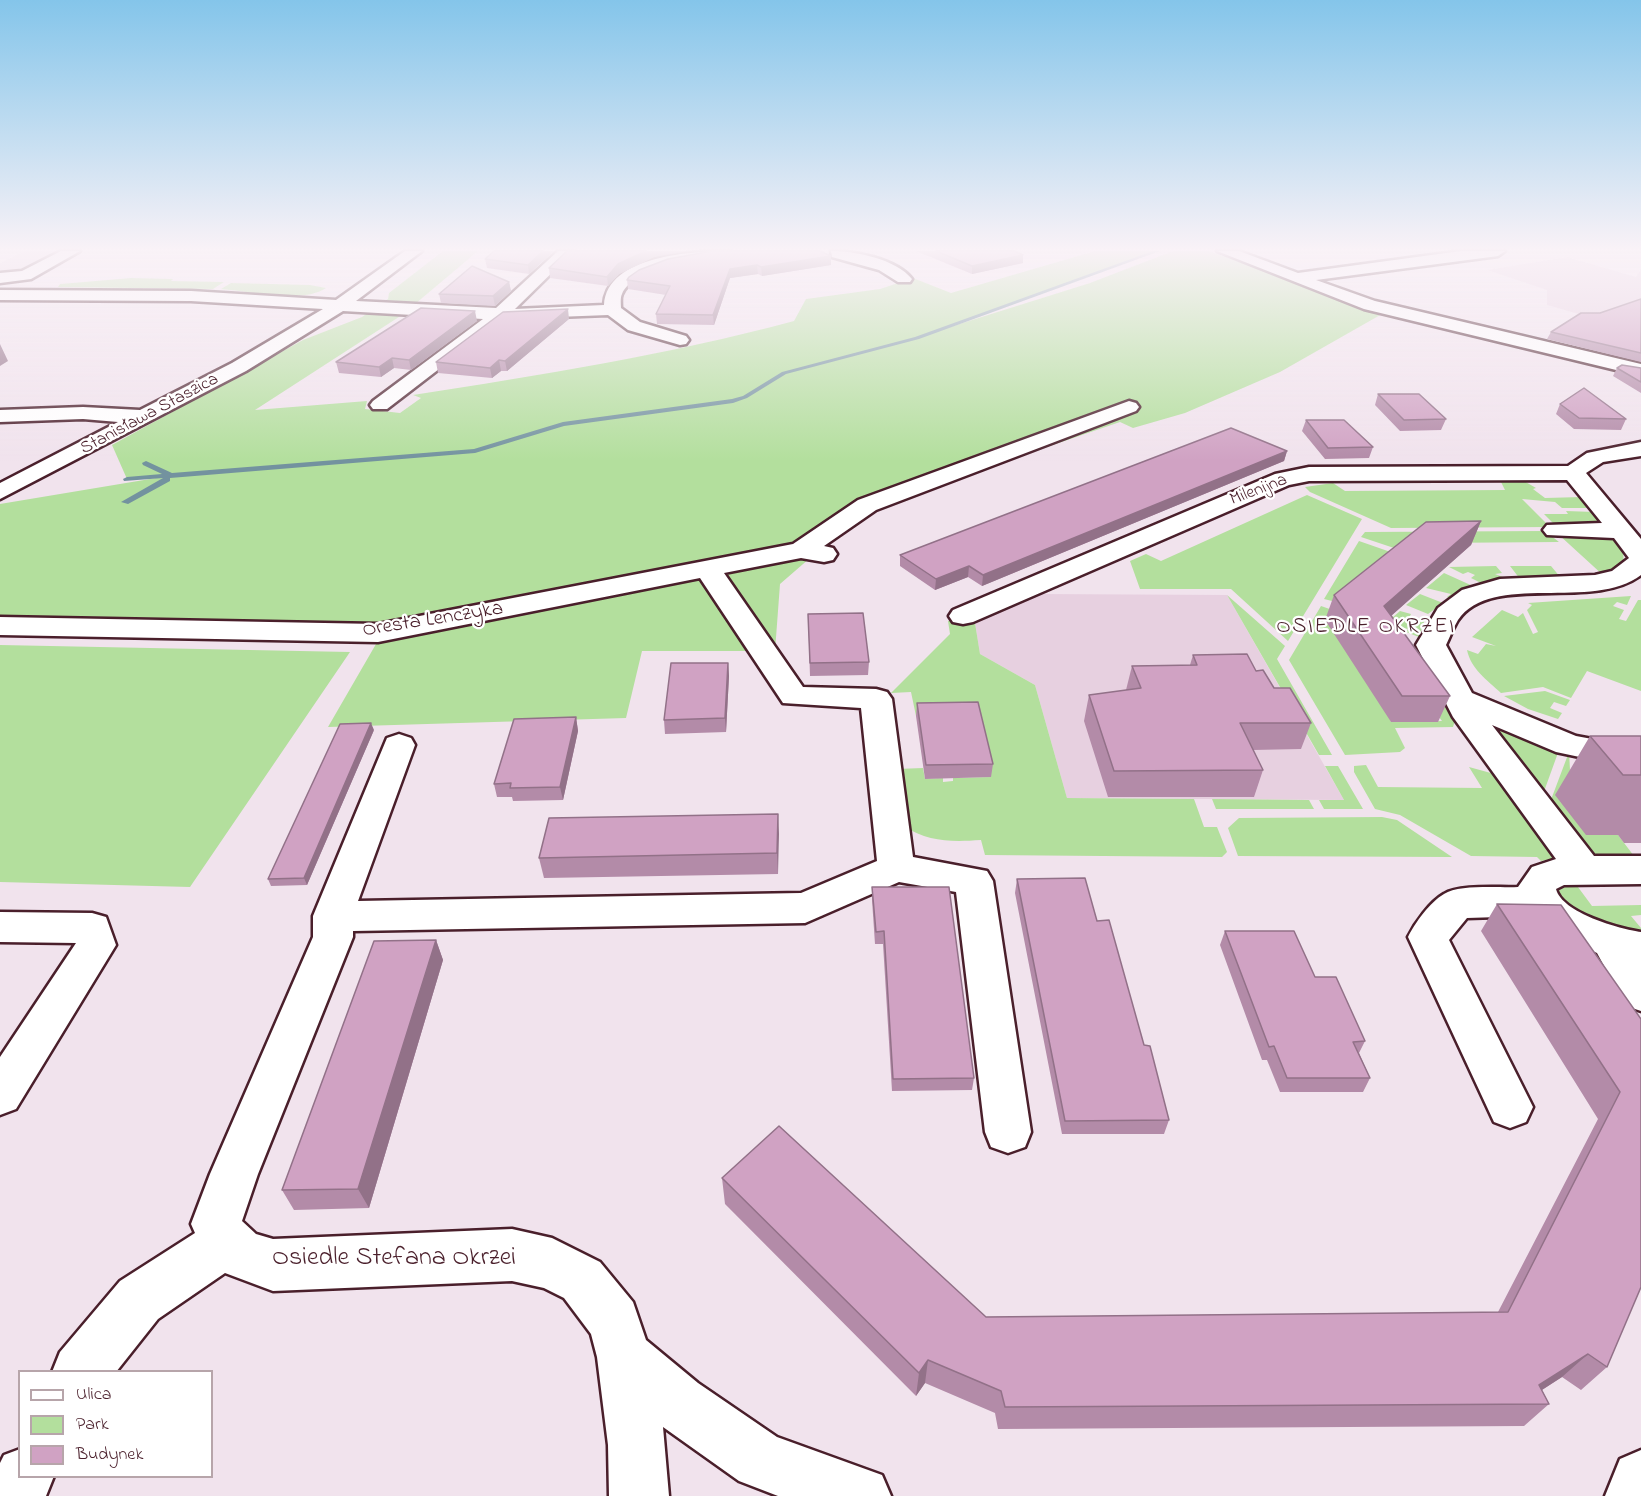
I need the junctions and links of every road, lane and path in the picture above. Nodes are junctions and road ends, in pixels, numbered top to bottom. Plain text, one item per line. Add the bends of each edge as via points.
1 (316, 321) edge
2 (491, 321) edge
3 (627, 321) edge
4 (1431, 321) edge
5 (680, 340) dead end
6 (1641, 370) edge
7 (380, 405) dead end
8 (1129, 407) dead end
9 (0, 417) edge
10 (146, 417) junction
11 (1641, 449) edge
12 (0, 492) edge
13 (1576, 502) junction
14 (1623, 531) junction
15 (1641, 556) edge
16 (1641, 562) edge
17 (708, 569) junction
18 (963, 616) dead end
19 (0, 626) edge
20 (1461, 700) junction
21 (399, 746) dead end
22 (1641, 759) edge
23 (896, 868) junction
24 (1584, 870) junction
25 (1641, 870) edge
26 (1540, 901) junction
27 (333, 916) junction
28 (0, 927) edge
29 (1627, 946) edge
30 (1641, 994) edge
31 (0, 1095) edge
32 (1510, 1107) dead end
33 (1008, 1132) dead end
34 (225, 1243) junction
35 (624, 1357) junction
36 (81, 1370) edge
37 (24, 1478) edge
38 (1641, 1480) edge
39 (15, 1496) edge
40 (639, 1496) edge
41 (861, 1496) edge
42 (1635, 1496) edge

1 - 10 street, Stanisława Staszica
2 - 7 street
3 - 5 street
4 - 6 street
8 - 17 street, Oresta Lenczyka via 867,505 812,552
9 - 10 street via 83,413
10 - 12 street, Stanisława Staszica
11 - 13 street via 1582,462
13 - 14 street, Milenijna
13 - 14 street
13 - 18 street, Milenijna via 1309,474 1283,479
14 - 15 street
16 - 20 street via 1620,579 1497,588 1483,591 1458,606 1438,626 1431,645
17 - 19 street, Oresta Lenczyka via 378,633
17 - 23 street via 794,696 876,699
20 - 22 street via 1568,745
20 - 24 street via 1469,717
21 - 27 street
23 - 27 street via 805,908
23 - 33 street via 974,881
24 - 25 street
24 - 26 street via 1545,877 1538,888
26 - 29 street via 1571,925
26 - 32 street via 1457,904 1428,937
27 - 34 street via 333,937 216,1224
28 - 31 street via 92,928 96,945
29 - 30 street
34 - 35 street, Osiedle Stefana Okrzei via 246,1257 273,1264 512,1255 552,1264 582,1280 614,1322
34 - 36 street via 139,1300
35 - 40 street, Osiedle Stefana Okrzei via 637,1445
35 - 41 street via 678,1403 760,1460
37 - 39 street
38 - 42 street

